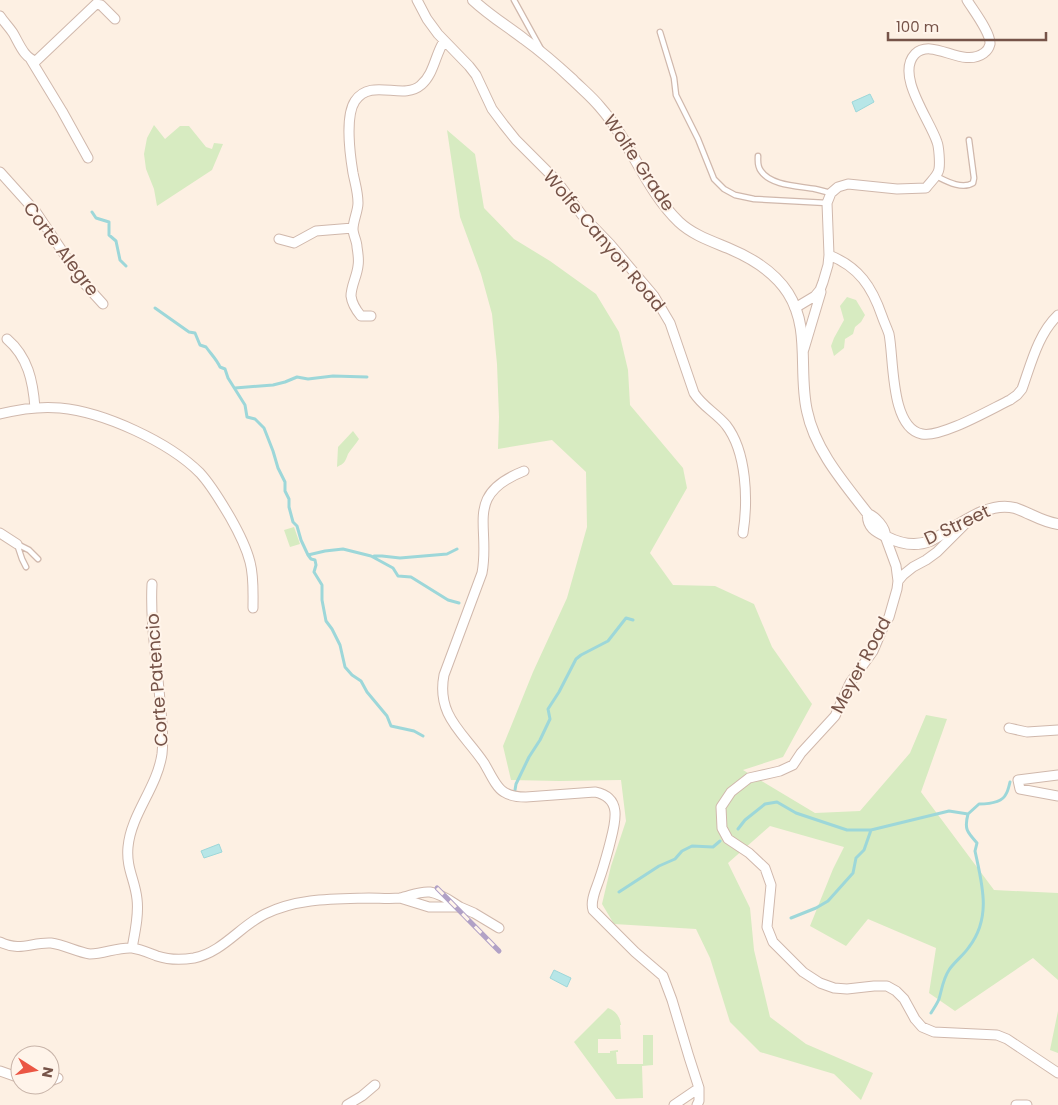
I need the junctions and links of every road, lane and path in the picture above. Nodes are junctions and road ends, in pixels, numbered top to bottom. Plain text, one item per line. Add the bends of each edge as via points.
1 (417, 0) edge
2 (473, 0) edge
3 (514, 0) edge
4 (967, 0) edge
5 (0, 16) edge
6 (115, 19) dead end
7 (660, 32) dead end
8 (444, 42) junction
9 (544, 54) junction
10 (31, 60) junction
11 (969, 140) dead end
12 (758, 156) dead end
13 (88, 158) dead end
14 (0, 172) edge
15 (935, 176) junction
16 (831, 193) junction
17 (827, 203) junction
18 (353, 228) junction
19 (279, 239) dead end
20 (829, 255) junction
21 (823, 282) junction
22 (103, 304) dead end
23 (795, 308) junction
24 (1058, 315) edge
25 (371, 316) dead end
26 (7, 339) dead end
27 (803, 354) junction
28 (35, 408) junction
29 (0, 414) edge
30 (524, 471) dead end
31 (971, 518) junction
32 (1058, 524) edge
33 (0, 533) edge
34 (743, 533) dead end
35 (885, 536) junction
36 (17, 544) junction
37 (38, 560) dead end
38 (26, 567) dead end
39 (898, 581) junction
40 (152, 584) dead end
41 (253, 608) dead end
42 (1009, 728) dead end
43 (1058, 730) edge
44 (1058, 775) edge
45 (1058, 796) edge
46 (400, 898) junction
47 (460, 907) junction
48 (499, 928) dead end
49 (0, 942) edge
50 (132, 948) junction
51 (1058, 1073) edge
52 (375, 1085) dead end
53 (700, 1088) junction
54 (347, 1105) edge
55 (674, 1105) edge
56 (697, 1105) edge
57 (1016, 1105) edge
58 (1027, 1105) edge

1 - 8 street, Wolfe Canyon Road
2 - 9 street, Wolfe Grade
3 - 9 lane
4 - 15 street via 988,35 988,51 972,59 929,48 916,53 910,62 908,74 912,88 938,144 939,170
5 - 10 street
6 - 10 street via 96,4 41,58
7 - 17 lane via 676,95 714,179 735,195
8 - 18 street via 420,86 408,91 371,90 353,104 349,134 358,203
8 - 34 street, Wolfe Canyon Road via 476,75 492,109 516,140 556,180 582,215 646,285 666,315 694,393 725,424 738,448 745,500
9 - 23 street, Wolfe Grade via 602,109 647,181 674,216 696,235 761,265 782,285
10 - 13 street
11 - 15 lane via 972,183 961,186
12 - 16 lane via 758,165 769,179
14 - 22 street, Corte Alegre via 36,212 80,278
15 - 16 street via 926,188 848,184
16 - 17 street
17 - 20 street
18 - 19 street via 316,231 294,243
18 - 25 street via 358,266 351,295 361,316
20 - 21 street
20 - 24 street via 851,266 870,288 888,332 902,417 914,432 932,434 946,430 1017,395 1038,346
21 - 23 street via 816,296
21 - 27 street
23 - 27 street, Wolfe Grade
26 - 28 street via 26,363
27 - 35 street, Wolfe Grade via 804,397 812,428 829,461 868,514 883,528
28 - 29 street
28 - 41 street via 75,410 139,432 164,445 194,468 228,512 241,539 250,563
30 - 53 street via 495,488 486,504 483,567 444,675 444,704 451,721 504,793 526,797 596,792 612,802 616,814 614,828 591,907 663,976
31 - 32 street, D Street via 1001,506
31 - 35 street, D Street via 922,544 902,543
31 - 39 street via 937,552
33 - 36 street
35 - 39 street, Wolfe Grade
36 - 37 lane
36 - 38 lane
39 - 51 street, Meyer Road via 889,617 873,652 850,683 835,716 793,765 749,778 732,792 721,807 722,828 728,839 765,868 771,884 767,928 773,942 803,972 834,988 887,986 904,999 922,1027 934,1032 1007,1038
40 - 50 street, Corte Patencio via 162,747 155,779 129,842 129,867 138,904
42 - 43 street via 1027,732
44 - 45 street via 1018,780 1020,789
46 - 47 street via 429,907
46 - 47 street via 431,892
46 - 50 street via 324,899 291,904 257,918 215,950 195,958 164,958
47 - 48 street
49 - 50 street via 13,947 50,943 90,954
52 - 54 street
53 - 55 street
53 - 56 street
57 - 58 street

